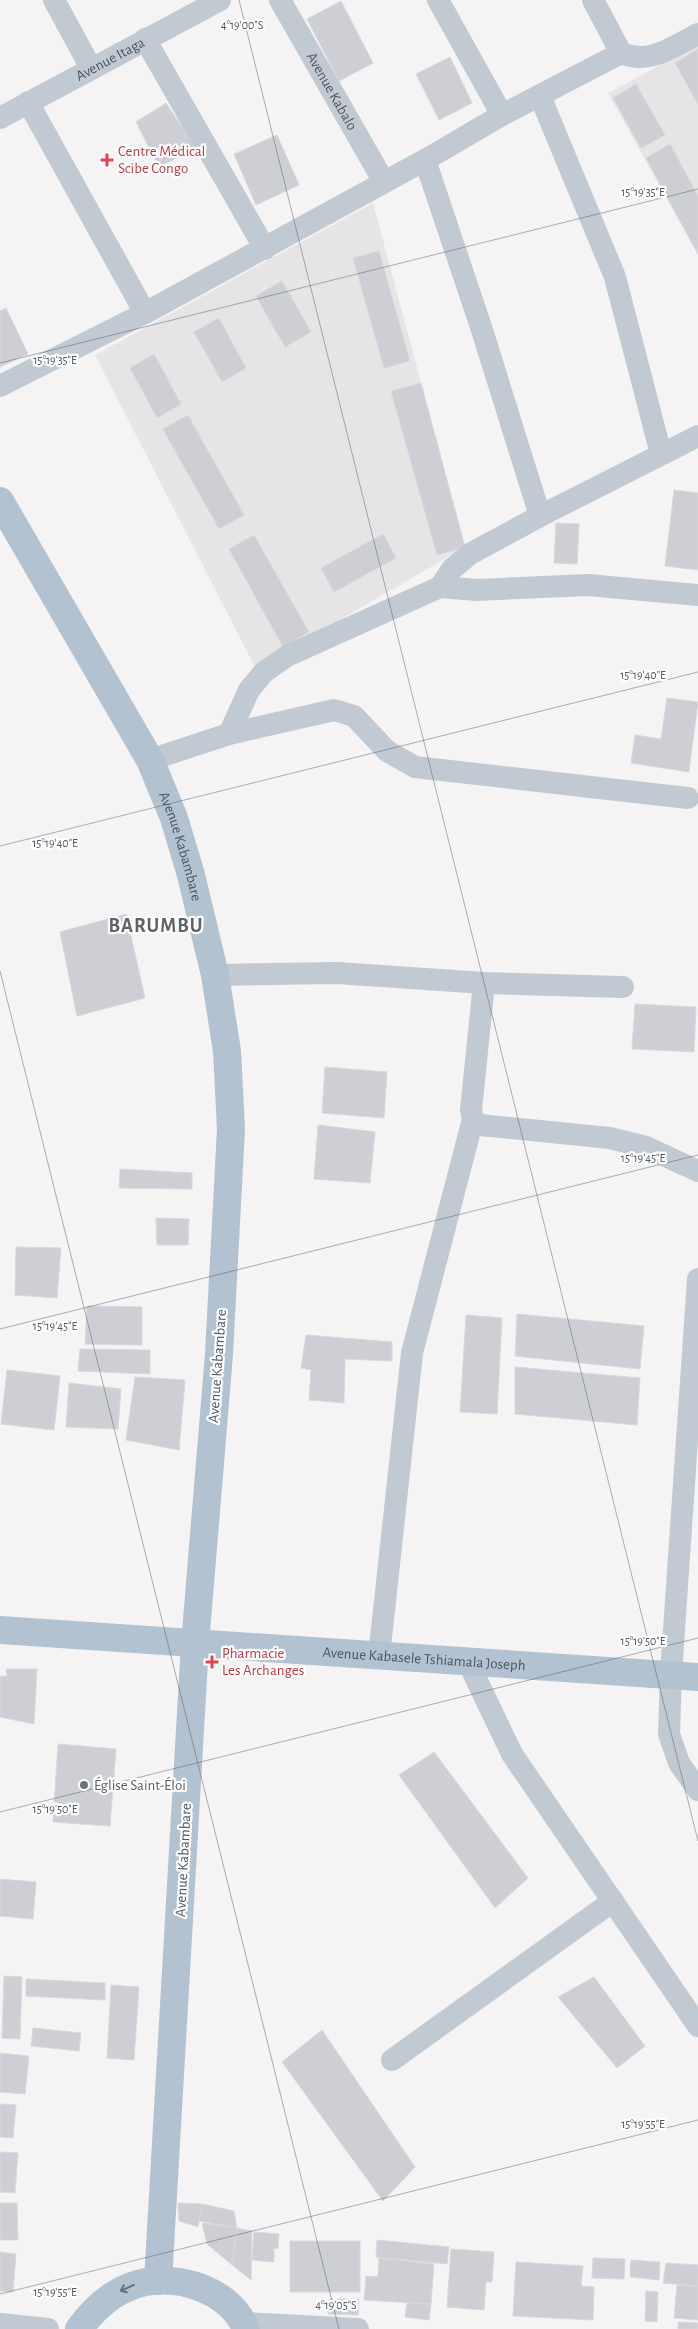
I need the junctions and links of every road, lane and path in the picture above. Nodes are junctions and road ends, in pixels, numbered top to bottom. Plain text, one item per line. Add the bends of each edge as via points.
1 (54, 0) edge
2 (220, 0) edge
3 (280, 0) edge
4 (438, 0) edge
5 (593, 0) edge
6 (698, 34) edge
7 (145, 39) junction
8 (621, 53) junction
9 (91, 68) junction
10 (540, 96) junction
11 (28, 102) junction
12 (502, 115) junction
13 (0, 118) edge
14 (425, 160) junction
15 (384, 182) junction
16 (265, 249) junction
17 (145, 313) junction
18 (0, 386) edge
19 (698, 436) edge
20 (661, 454) junction
21 (0, 501) edge
22 (540, 516) junction
23 (440, 587) junction
24 (698, 595) edge
25 (229, 734) junction
26 (150, 760) junction
27 (688, 798) dead end
28 (215, 975) junction
29 (484, 983) junction
30 (623, 986) dead end
31 (473, 1120) junction
32 (698, 1171) edge
33 (698, 1279) edge
34 (0, 1630) edge
35 (196, 1644) junction
36 (379, 1656) junction
37 (468, 1662) junction
38 (671, 1674) junction
39 (698, 1676) edge
40 (698, 1790) edge
41 (614, 1901) junction
42 (698, 2026) edge
43 (392, 2060) dead end
44 (158, 2281) junction
45 (0, 2324) edge
46 (245, 2326) edge
47 (48, 2329) edge
48 (80, 2329) edge
49 (358, 2329) edge

1 - 9 street
2 - 7 street, Avenue Itaga
3 - 15 street, Avenue Kabalo
4 - 12 street
5 - 8 street
6 - 8 street via 650,58 633,58
7 - 9 street, Avenue Itaga
7 - 16 street
8 - 10 street
9 - 11 street, Avenue Itaga
10 - 12 street
10 - 20 street via 614,277
11 - 13 street, Avenue Itaga
11 - 17 street
12 - 14 street
14 - 15 street
14 - 22 street
15 - 16 street
16 - 17 street
17 - 18 street
19 - 20 street
20 - 22 street
21 - 26 main road, Avenue Kabambare
22 - 23 street via 470,554 452,569
23 - 24 street via 477,590 588,585
23 - 25 street via 287,656 264,672 249,690
25 - 26 street
25 - 27 street via 334,710 354,716 387,751 415,767
26 - 28 main road, Avenue Kabambare via 174,818 192,875
28 - 29 street via 337,972
28 - 35 main road, Avenue Kabambare via 227,1052 231,1129 219,1354
29 - 30 street
29 - 31 street via 471,1110
31 - 32 street via 480,1125 610,1138 646,1147
31 - 36 street via 412,1353
33 - 38 street
34 - 35 main road, Avenue Kabasele Tshiamala Joseph
35 - 36 main road, Avenue Kabasele Tshiamala Joseph
35 - 44 main road, Avenue Kabambare
36 - 37 main road, Avenue Kabasele Tshiamala Joseph
37 - 38 main road, Avenue Kabasele Tshiamala Joseph
37 - 41 street via 512,1754
38 - 39 main road, Avenue Kabasele Tshiamala Joseph
38 - 40 street via 669,1734 679,1763
41 - 42 street
41 - 43 street
44 - 46 main road via 209,2290 231,2306
44 -> 48 main road via 133,2285 109,2297
45 - 47 street
46 - 49 street

